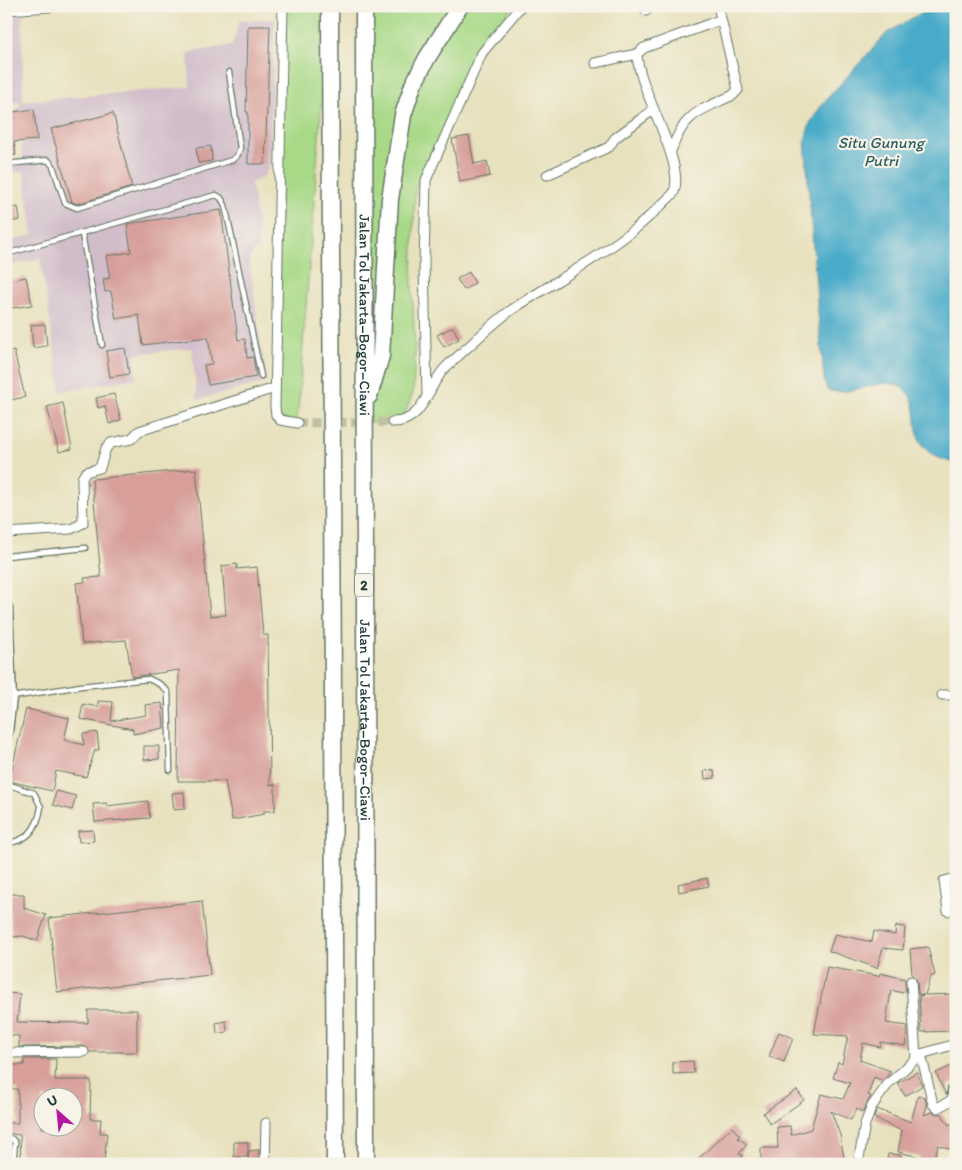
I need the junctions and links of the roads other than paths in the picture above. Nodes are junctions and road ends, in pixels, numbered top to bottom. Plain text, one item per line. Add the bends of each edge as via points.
1 (283, 6) edge
2 (330, 6) edge
3 (364, 6) edge
4 (460, 6) edge
5 (521, 6) edge
6 (718, 6) edge
7 (50, 7) edge
8 (6, 10) edge
9 (720, 20) junction
10 (637, 54) junction
11 (595, 64) dead end
12 (230, 72) dead end
13 (653, 110) junction
14 (671, 151) junction
15 (6, 164) edge
16 (547, 175) dead end
17 (82, 234) junction
18 (6, 254) edge
19 (102, 344) dead end
20 (261, 376) dead end
21 (275, 388) junction
22 (427, 396) junction
23 (363, 416) junction
24 (392, 422) tunnel mouth
25 (297, 423) tunnel mouth
26 (6, 533) edge
27 (84, 548) dead end
28 (6, 556) edge
29 (6, 608) edge
30 (942, 695) dead end
31 (956, 695) edge
32 (10, 698) junction
33 (6, 732) edge
34 (170, 770) dead end
35 (6, 784) edge
36 (6, 843) edge
37 (956, 878) edge
38 (948, 911) dead end
39 (912, 981) dead end
40 (956, 1044) edge
41 (84, 1052) dead end
42 (6, 1053) edge
43 (919, 1056) junction
44 (956, 1087) edge
45 (266, 1123) dead end
46 (6, 1137) edge
47 (13, 1164) edge
48 (265, 1164) edge
49 (335, 1164) edge
50 (366, 1164) edge
51 (858, 1164) edge

1 - 21 street
2 - 49 highway, Jalan Tol Jakarta–Bogor–Ciawi
3 - 23 highway, Jalan Tol Jakarta–Bogor–Ciawi / 2
4 - 23 highway via 427,58 402,115 390,198 381,356
5 - 22 street via 482,53 426,180
6 - 9 street
7 - 8 street
9 - 10 street via 639,50
9 - 14 street via 738,90 691,115
10 - 11 street
10 - 13 street
12 - 15 lane via 240,148 232,160 77,208 65,203 48,160
13 - 14 street
13 - 16 street via 615,138 609,147
14 - 22 street via 676,185 673,194 631,232 509,312 443,370
17 - 18 lane
17 - 19 lane
17 - 20 lane via 204,196 221,198
21 - 25 street via 277,418
21 - 26 street via 139,431 131,439 111,443 106,448 100,468 86,472 82,478 83,523 71,529
22 - 24 street via 425,403 410,417
23 - 50 highway, Jalan Tol Jakarta–Bogor–Ciawi / 2
27 - 28 lane
29 - 32 street
30 - 31 street
32 - 33 street
32 - 34 lane via 81,686 149,680 161,685 168,692
35 - 36 lane via 34,793 42,807 33,830 24,839
37 - 38 street via 944,881
39 - 43 street
40 - 43 street
41 - 42 street
43 - 44 street via 937,1108 952,1100
43 - 51 street via 888,1084 872,1106 865,1124
45 - 48 street
46 - 47 lane via 14,1142

